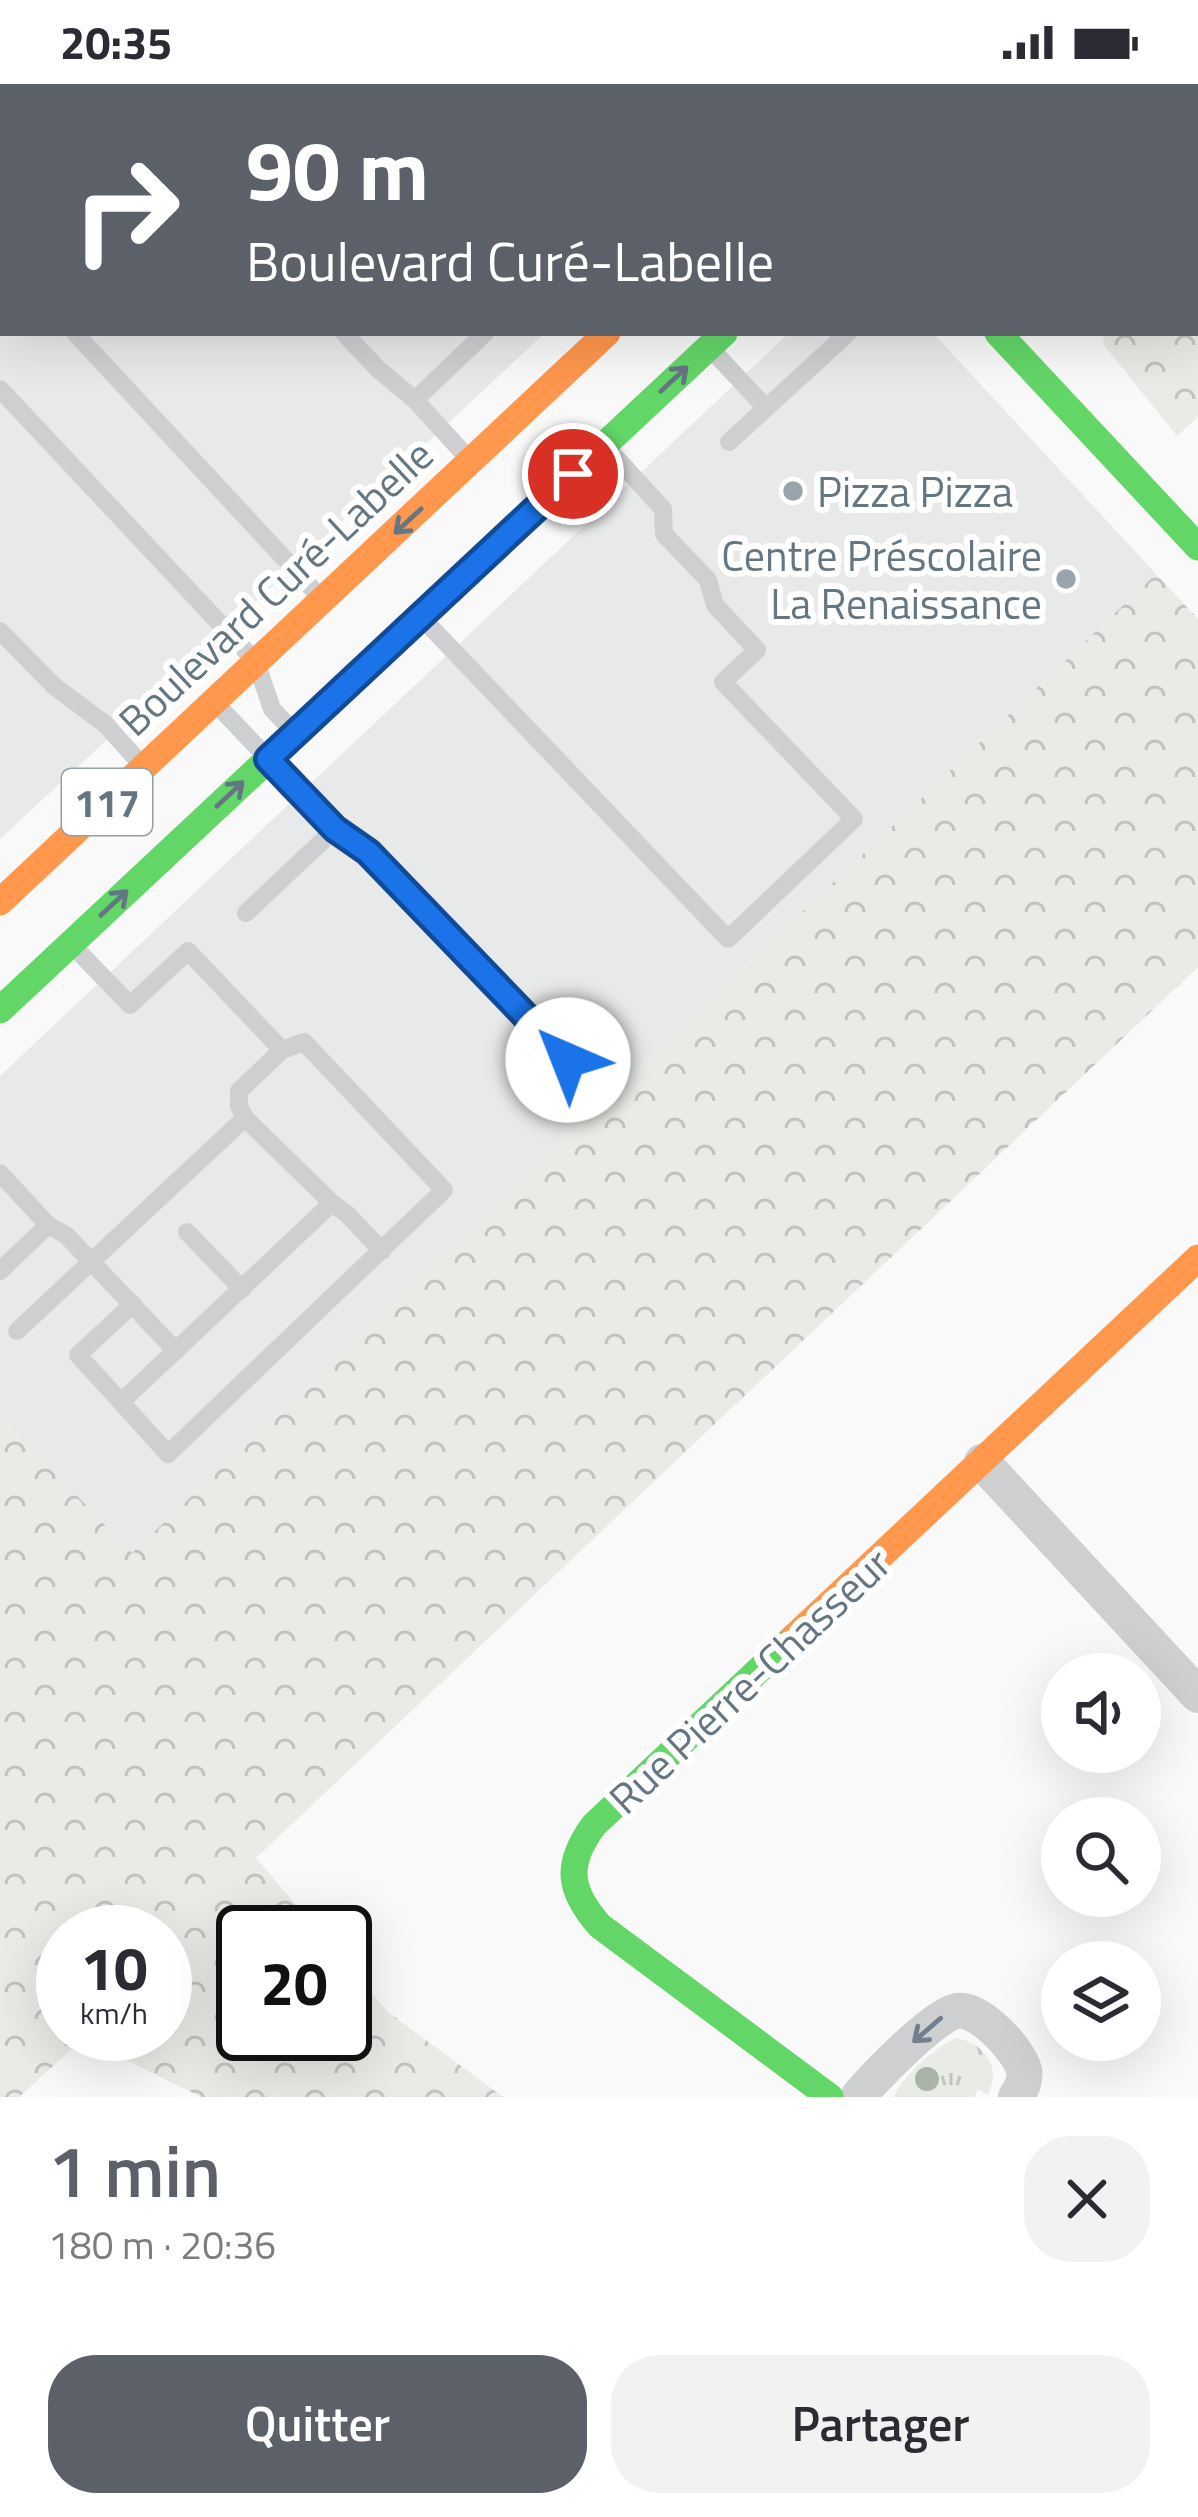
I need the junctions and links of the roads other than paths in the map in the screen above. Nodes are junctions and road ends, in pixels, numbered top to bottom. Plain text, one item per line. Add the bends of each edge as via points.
1 (78, 336) edge
2 (347, 336) edge
3 (482, 336) edge
4 (604, 336) edge
5 (845, 336) edge
6 (1001, 336) edge
7 (717, 340) edge
8 (0, 389) edge
9 (415, 400) junction
10 (766, 408) junction
11 (729, 442) dead end
12 (604, 445) junction
13 (471, 462) junction
14 (1198, 547) edge
15 (323, 600) junction
16 (421, 616) junction
17 (0, 631) edge
18 (256, 662) junction
19 (214, 702) junction
20 (295, 734) junction
21 (268, 759) junction
22 (144, 767) junction
23 (335, 829) junction
24 (3, 895) edge
25 (246, 913) dead end
26 (71, 943) junction
27 (0, 1010) edge
28 (282, 1050) junction
29 (568, 1060) dead end
30 (245, 1118) junction
31 (0, 1173) edge
32 (332, 1204) junction
33 (48, 1225) junction
34 (187, 1232) dead end
35 (382, 1251) junction
36 (1198, 1258) edge
37 (92, 1261) junction
38 (0, 1271) edge
39 (242, 1289) junction
40 (133, 1304) junction
41 (17, 1331) dead end
42 (176, 1351) junction
43 (121, 1402) junction
44 (982, 1462) junction
45 (1198, 1695) edge
46 (830, 2097) edge
47 (858, 2097) edge
48 (1016, 2097) edge

1 - 15 lane
2 - 9 lane
3 - 9 lane
4 - 13 main road, Boulevard Curé-Labelle / 117
5 - 10 lane
6 - 14 main road
7 - 10 lane
12 -> 7 main road, 117
8 - 18 lane
9 - 13 lane
10 - 11 lane
12 - 16 main road, 117
12 - 16 lane via 663,509 664,534 757,650 723,682 854,819 728,939
13 -> 15 main road, Boulevard Curé-Labelle / 117
15 - 18 main road, Boulevard Curé-Labelle / 117
16 - 20 main road, 117
17 - 22 lane
18 - 19 main road, Boulevard Curé-Labelle / 117
18 - 20 lane via 272,709
19 - 21 lane
19 - 22 main road, Boulevard Curé-Labelle / 117
20 - 21 main road, 117
21 - 23 lane
26 -> 21 main road, 117
22 - 24 main road, Boulevard Curé-Labelle / 117
23 - 25 lane
23 - 29 lane via 368,852
26 - 27 main road, 117
26 - 28 lane via 130,1005 188,951
28 - 30 lane via 239,1091
28 - 35 lane via 304,1042 443,1190
30 - 32 lane
30 - 37 lane
31 - 33 lane
32 - 35 lane
32 - 39 lane
33 - 37 lane
33 - 38 lane
34 - 39 lane
35 - 43 lane via 168,1454
36 - 44 main road, Rue Pierre-Chasseur
37 - 40 lane
37 - 41 lane
39 - 42 lane
40 - 42 lane
40 - 43 lane via 78,1355
42 - 43 lane
44 - 45 street
44 - 46 main road, Rue Pierre-Chasseur via 594,1825 575,1853 576,1893 599,1926
48 -> 47 street via 1024,2078 1013,2050 983,2019 957,2011

